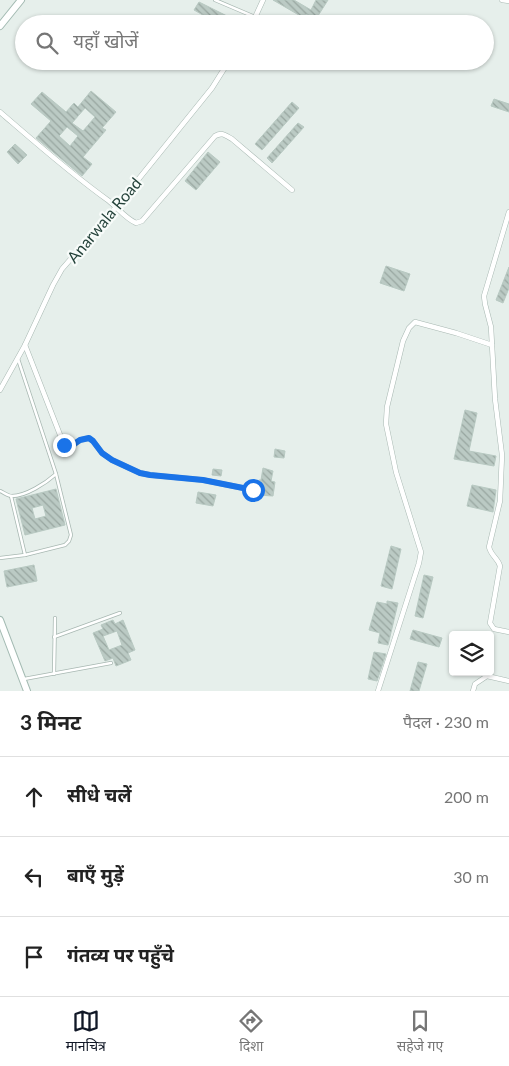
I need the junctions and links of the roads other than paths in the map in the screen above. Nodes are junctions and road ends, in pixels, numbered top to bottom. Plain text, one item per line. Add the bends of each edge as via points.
1 (21, 0) edge
2 (215, 0) edge
3 (263, 0) edge
4 (502, 0) edge
5 (509, 1) edge
6 (248, 15) edge
7 (256, 15) edge
8 (0, 26) edge
9 (223, 70) edge
10 (0, 112) edge
11 (292, 190) dead end
12 (116, 207) junction
13 (509, 212) edge
14 (25, 345) junction
15 (492, 345) junction
16 (18, 359) junction
17 (0, 390) edge
18 (56, 474) junction
19 (253, 490) dead end
20 (0, 491) edge
21 (11, 496) junction
22 (25, 555) junction
23 (0, 558) edge
24 (120, 613) dead end
25 (55, 618) dead end
26 (0, 620) edge
27 (509, 632) edge
28 (54, 637) junction
29 (111, 663) dead end
30 (54, 674) junction
31 (23, 679) junction
32 (509, 681) edge
33 (27, 691) edge
34 (378, 691) edge
35 (473, 691) edge

1 - 8 street
2 - 6 lane
3 - 7 street
4 - 5 street
9 - 12 street, Anarwala Road via 212,88
10 - 12 street
11 - 12 street via 232,139 220,134 142,221 136,223 128,219
12 - 14 street, Anarwala Road via 62,269
13 - 15 street via 484,296
14 - 16 street, Anarwala Road
14 - 19 street via 64,445 71,446 89,438 112,460 140,473
15 - 27 street via 502,455 500,501 489,547 500,566 490,623 494,629
15 - 34 street via 415,322 403,341 386,424 396,472 421,552
16 - 17 street, Anarwala Road
16 - 18 lane
18 - 21 lane via 39,487
18 - 22 lane via 71,538 65,545
20 - 21 lane
21 - 22 lane
22 - 23 lane
24 - 28 lane
25 - 28 lane
26 - 31 street
28 - 30 lane
29 - 30 lane
30 - 31 lane
31 - 33 street
32 - 35 street via 487,676 475,684

